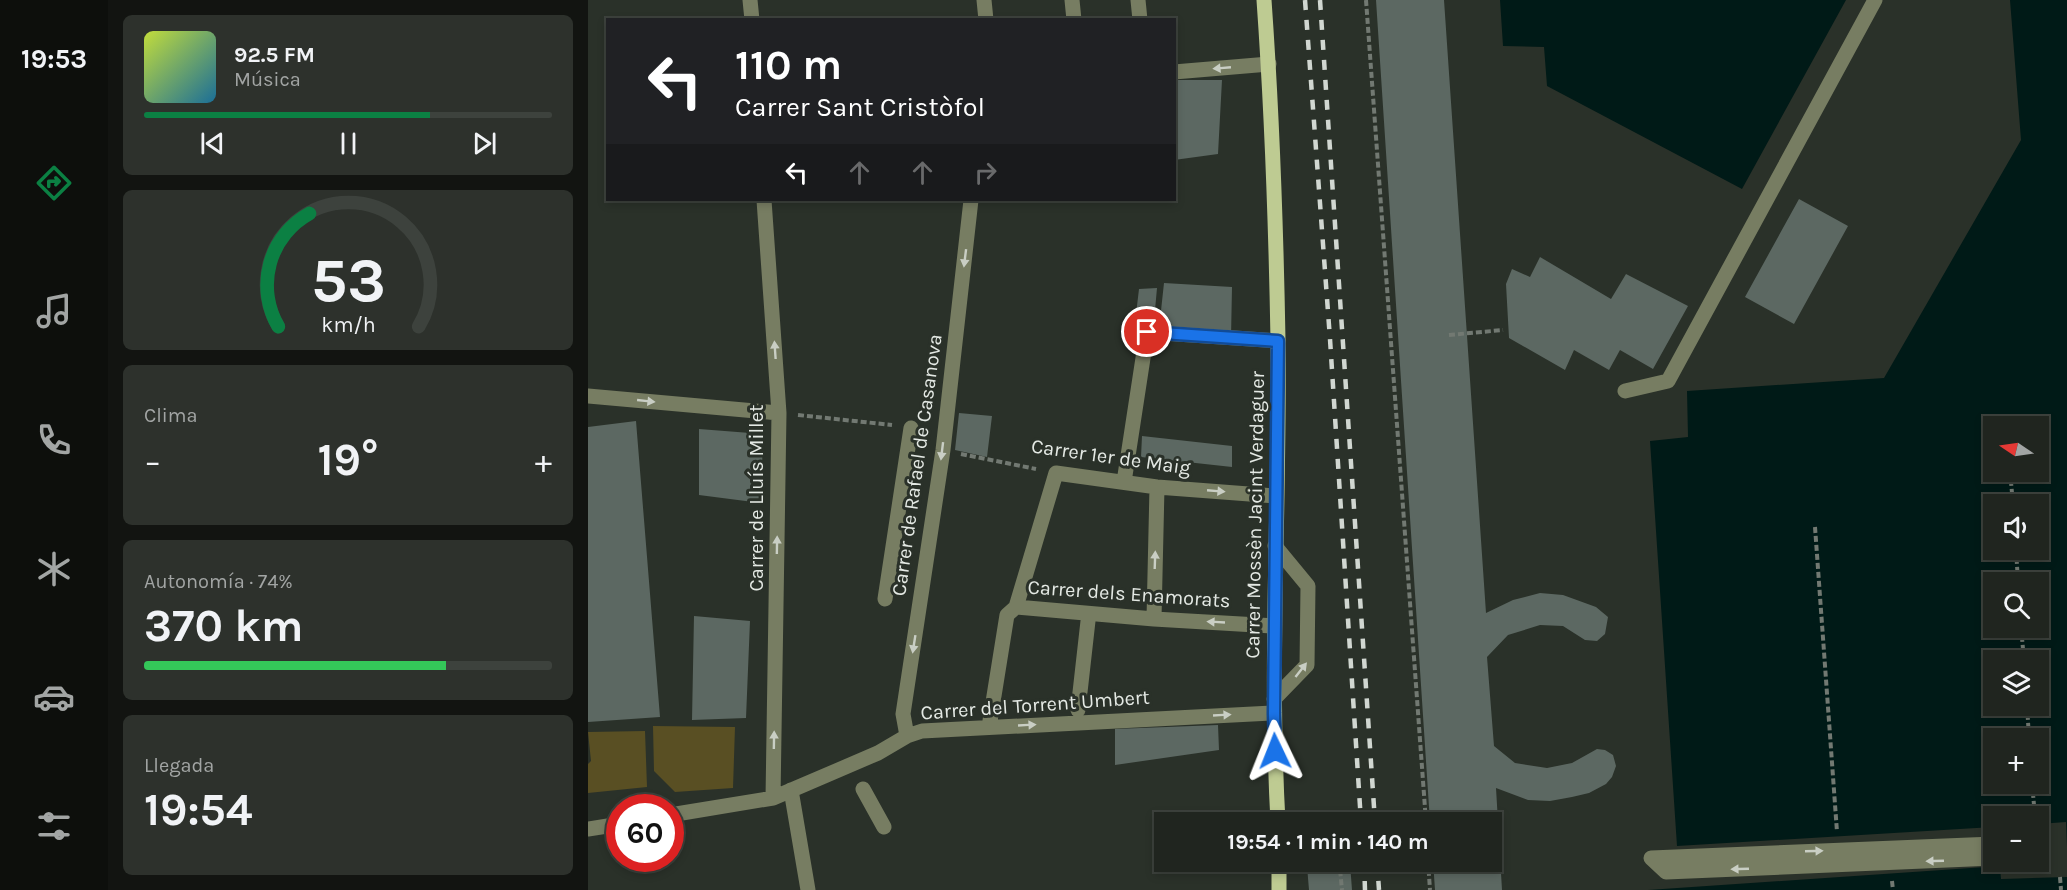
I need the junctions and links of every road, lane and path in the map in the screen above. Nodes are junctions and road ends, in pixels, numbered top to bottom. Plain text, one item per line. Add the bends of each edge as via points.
1 (750, 0) edge
2 (984, 0) edge
3 (1072, 0) edge
4 (1138, 0) edge
5 (1264, 0) edge
6 (1366, 0) edge
7 (1875, 0) edge
8 (752, 18) edge
9 (986, 18) edge
10 (1074, 18) edge
11 (1140, 18) edge
12 (1269, 64) junction
13 (1176, 72) edge
14 (764, 201) edge
15 (971, 201) edge
16 (1503, 330) dead end
17 (1449, 335) dead end
18 (1278, 341) junction
19 (1624, 391) dead end
20 (588, 396) edge
21 (779, 413) junction
22 (911, 429) joint
23 (943, 450) junction
24 (1056, 473) junction
25 (1124, 482) junction
26 (1157, 487) junction
27 (1276, 496) junction
28 (1815, 527) dead end
29 (1275, 546) junction
30 (885, 598) dead end
31 (1016, 607) junction
32 (1154, 619) junction
33 (1088, 621) dead end
34 (1274, 626) junction
35 (1274, 706) junction
36 (1078, 710) dead end
37 (989, 727) junction
38 (907, 736) junction
39 (863, 789) dead end
40 (792, 790) junction
41 (773, 798) junction
42 (1278, 812) edge
43 (1425, 812) edge
44 (684, 813) edge
45 (606, 826) edge
46 (884, 827) dead end
47 (588, 829) edge
48 (1837, 836) dead end
49 (1983, 844) edge
50 (1983, 858) edge
51 (1279, 872) edge
52 (1340, 872) edge
53 (1429, 872) edge
54 (2060, 877) dead end
55 (808, 890) edge
56 (1279, 890) edge
57 (1342, 890) edge
58 (1430, 890) edge
59 (2061, 890) edge

1 - 8 street
2 - 9 street
3 - 10 street
4 - 11 street
5 - 12 main road, Carrer Mossèn Jacint Verdaguer
6 - 43 path
7 - 19 street via 1668,381
12 -> 13 street
12 - 18 main road, Carrer Mossèn Jacint Verdaguer
21 -> 14 street, Carrer de Lluís Millet
15 -> 23 street, Carrer de Rafael de Casanova
16 - 17 path
18 - 25 street via 1147,332
18 - 27 main road, Carrer Mossèn Jacint Verdaguer
20 -> 21 street
21 - 22 path via 862,420
41 -> 21 street, Carrer de Lluís Millet
22 - 30 street
23 - 24 path, Carrer 1er de Maig
23 -> 38 street, Carrer de Rafael de Casanova via 903,714
24 - 25 street, Carrer 1er de Maig
24 - 31 street
25 - 26 street, Carrer 1er de Maig
26 -> 27 street, Carrer 1er de Maig
32 -> 26 street
27 - 29 main road, Carrer Mossèn Jacint Verdaguer
28 - 48 path
29 - 34 main road, Carrer Mossèn Jacint Verdaguer
35 -> 29 street via 1307,665 1308,586
31 - 32 street, Carrer dels Enamorats
31 - 37 street via 1007,615
34 -> 32 street, Carrer dels Enamorats
33 - 36 street
34 - 35 main road, Carrer Mossèn Jacint Verdaguer
37 -> 35 street, Carrer del Torrent Umbert
35 - 42 main road, Carrer Mossèn Jacint Verdaguer
37 - 38 street, Carrer del Torrent Umbert via 922,731
38 - 40 street, Carrer del Torrent Umbert via 878,753
39 - 46 street
40 - 41 street, Carrer del Torrent Umbert
40 - 55 street
41 - 44 street, Carrer del Torrent Umbert
45 - 47 street
50 -> 49 street via 1666,872 1651,858
51 - 56 main road
52 - 57 path
53 - 58 path
54 - 59 path

